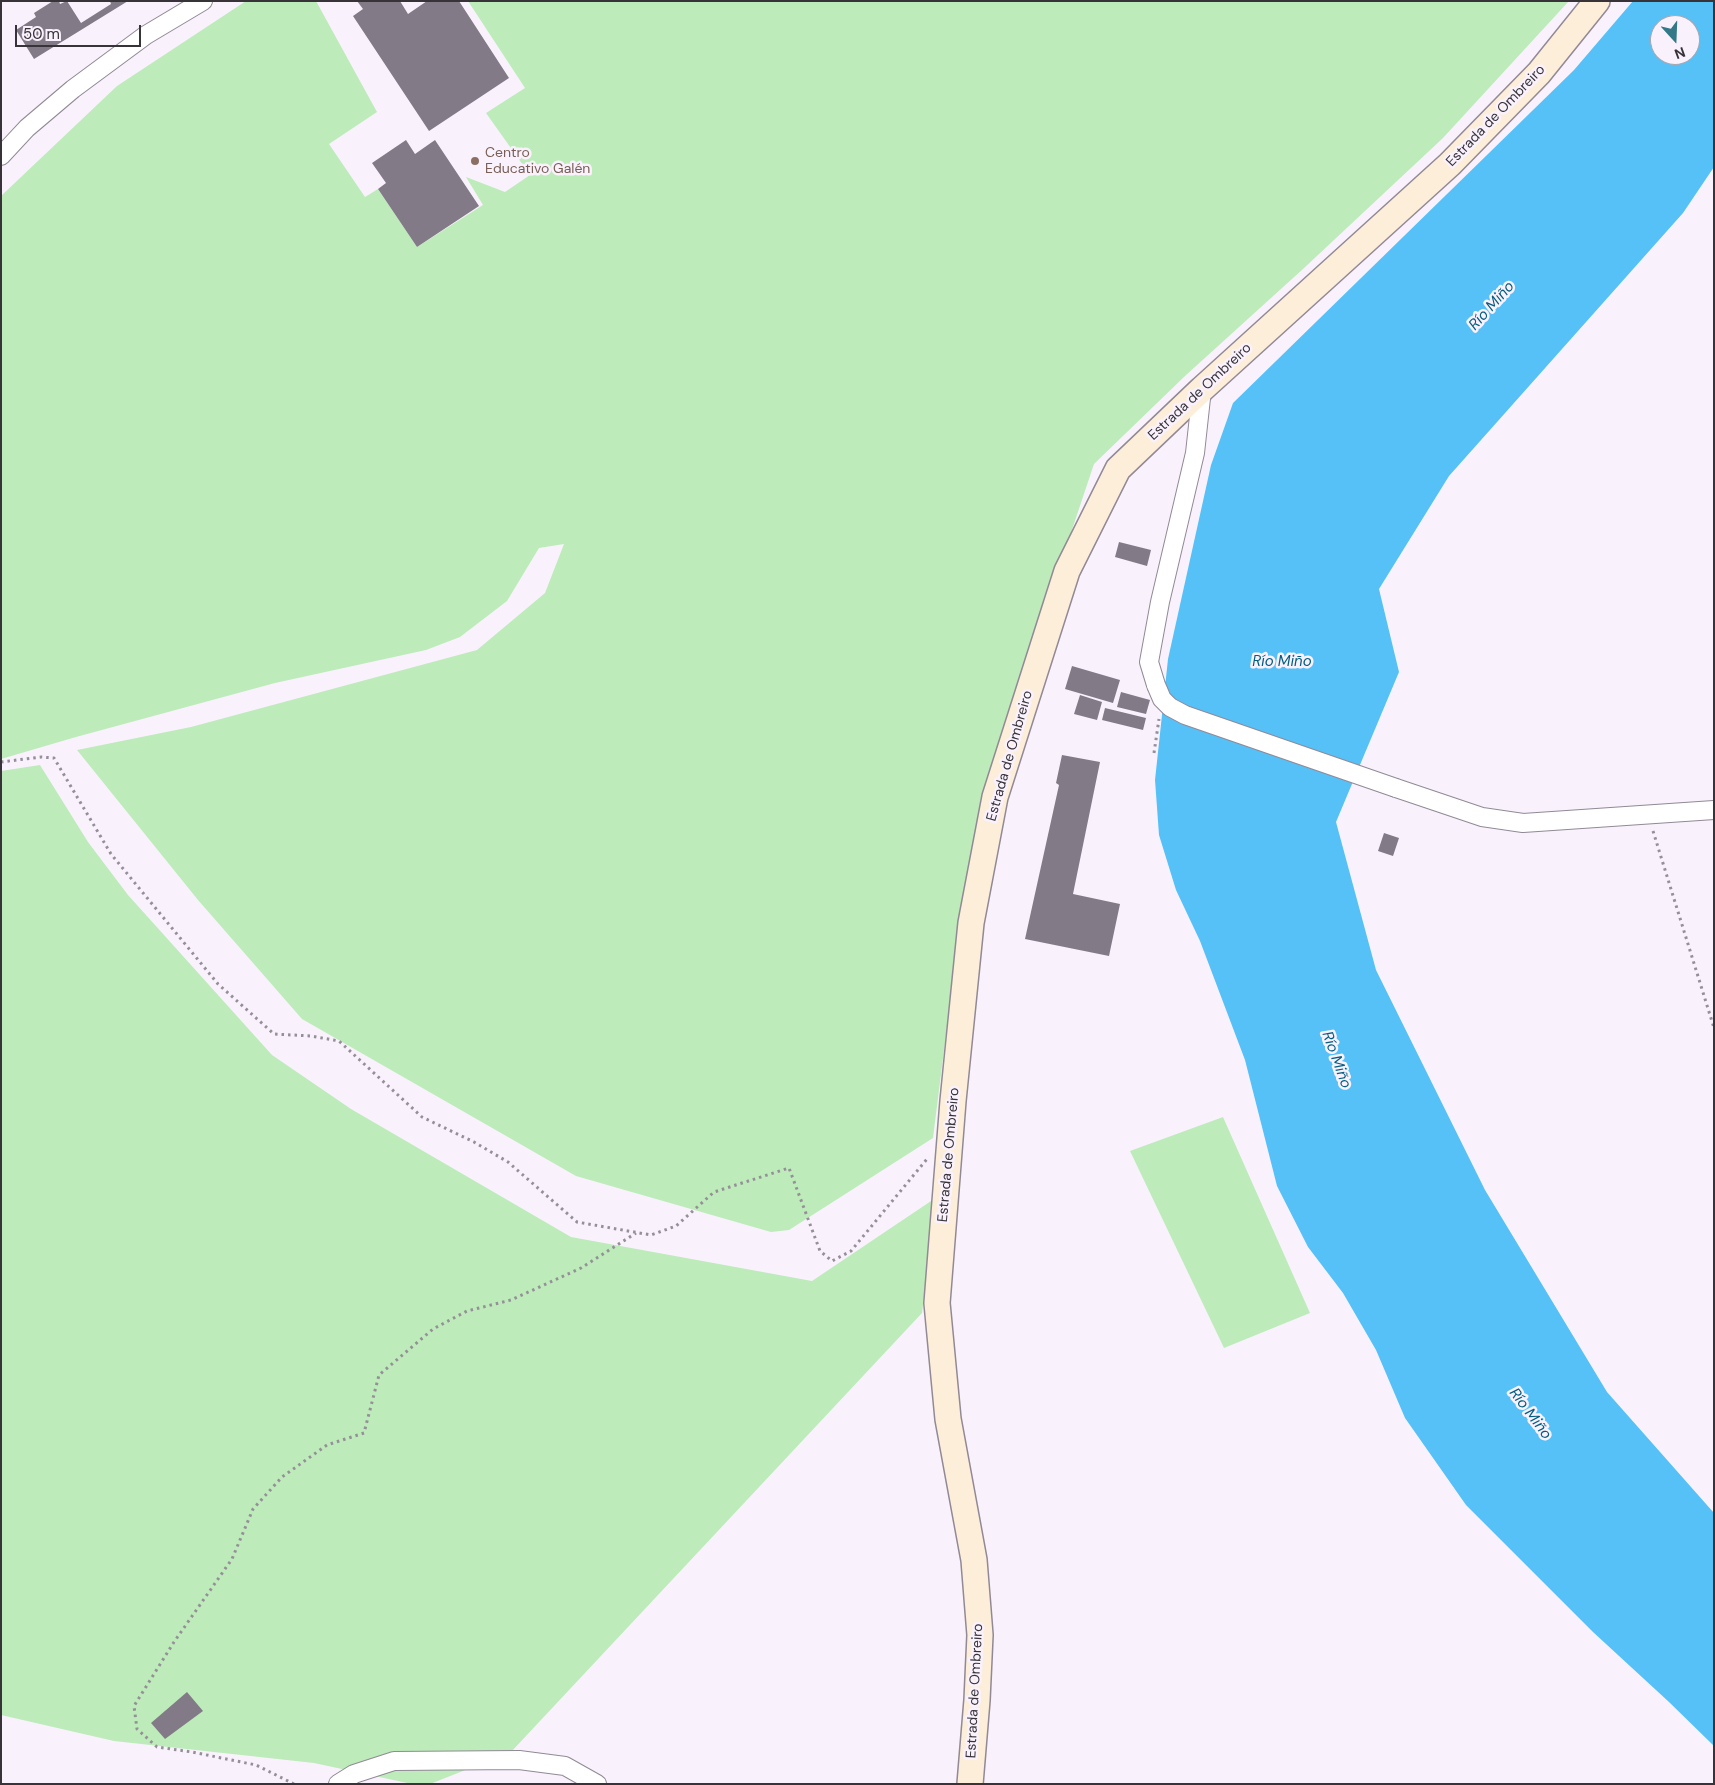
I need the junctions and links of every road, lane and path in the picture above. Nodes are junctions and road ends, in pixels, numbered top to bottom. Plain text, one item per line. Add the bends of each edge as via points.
1 (203, 1) edge
2 (1597, 1) edge
3 (1, 156) edge
4 (1202, 389) junction
5 (1, 762) edge
6 (1714, 810) edge
7 (1648, 816) junction
8 (1714, 1028) edge
9 (927, 1159) dead end
10 (637, 1232) junction
11 (294, 1784) edge
12 (338, 1784) edge
13 (596, 1784) edge
14 (970, 1784) edge

1 - 3 street via 146,35 88,78 27,128
2 - 4 street, Estrada de Ombreiro via 1539,73 1450,164
4 - 7 street, bridge via 1195,453 1149,662 1162,699 1170,708 1482,817 1523,823
4 - 14 street, Estrada de Ombreiro via 1118,468 1067,571 995,797 971,923 937,1303 948,1419 974,1560 980,1635
5 - 10 path via 54,758 111,854 218,984 274,1034 339,1040 422,1117 508,1162 577,1222
6 - 7 street
7 - 8 path
9 - 10 path via 851,1251 832,1261 820,1250 789,1168 714,1192 676,1226 651,1235
10 - 11 path via 581,1268 511,1300 468,1311 433,1329 379,1376 364,1433 327,1445 282,1477 253,1509 232,1559 134,1706 136,1729 157,1748 256,1765
12 - 13 street via 354,1774 394,1762 519,1760 565,1766

